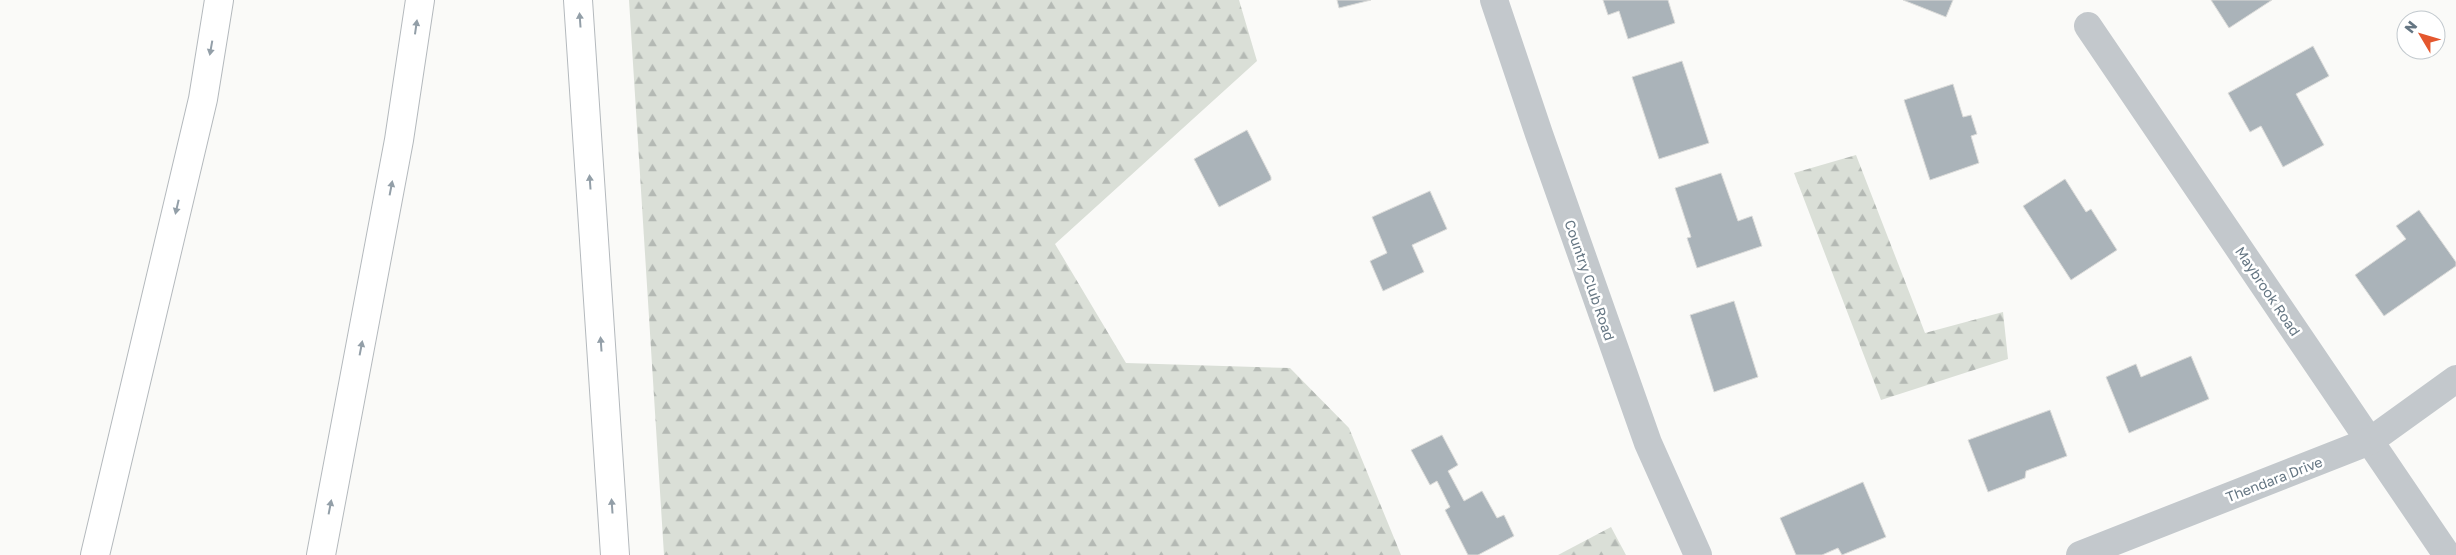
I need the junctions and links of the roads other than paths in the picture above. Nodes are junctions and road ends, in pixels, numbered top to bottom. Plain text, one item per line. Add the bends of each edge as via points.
1 (219, 0) edge
2 (420, 0) edge
3 (578, 0) edge
4 (1494, 0) edge
5 (2088, 26) dead end
6 (138, 367) junction
7 (2456, 379) edge
8 (2370, 441) junction
9 (95, 555) edge
10 (103, 555) edge
11 (321, 555) edge
12 (615, 555) edge
13 (1698, 555) edge
14 (2080, 555) edge
15 (2447, 555) edge

1 -> 6 highway via 202,99
11 -> 2 highway via 398,150
12 -> 3 highway
4 - 13 street, Country Club Road via 1648,443
5 - 8 street, Maybrook Road
6 - 9 highway
6 - 10 highway
7 - 8 street, Thendara Drive
8 - 14 street, Thendara Drive
8 - 15 street, Maybrook Road

